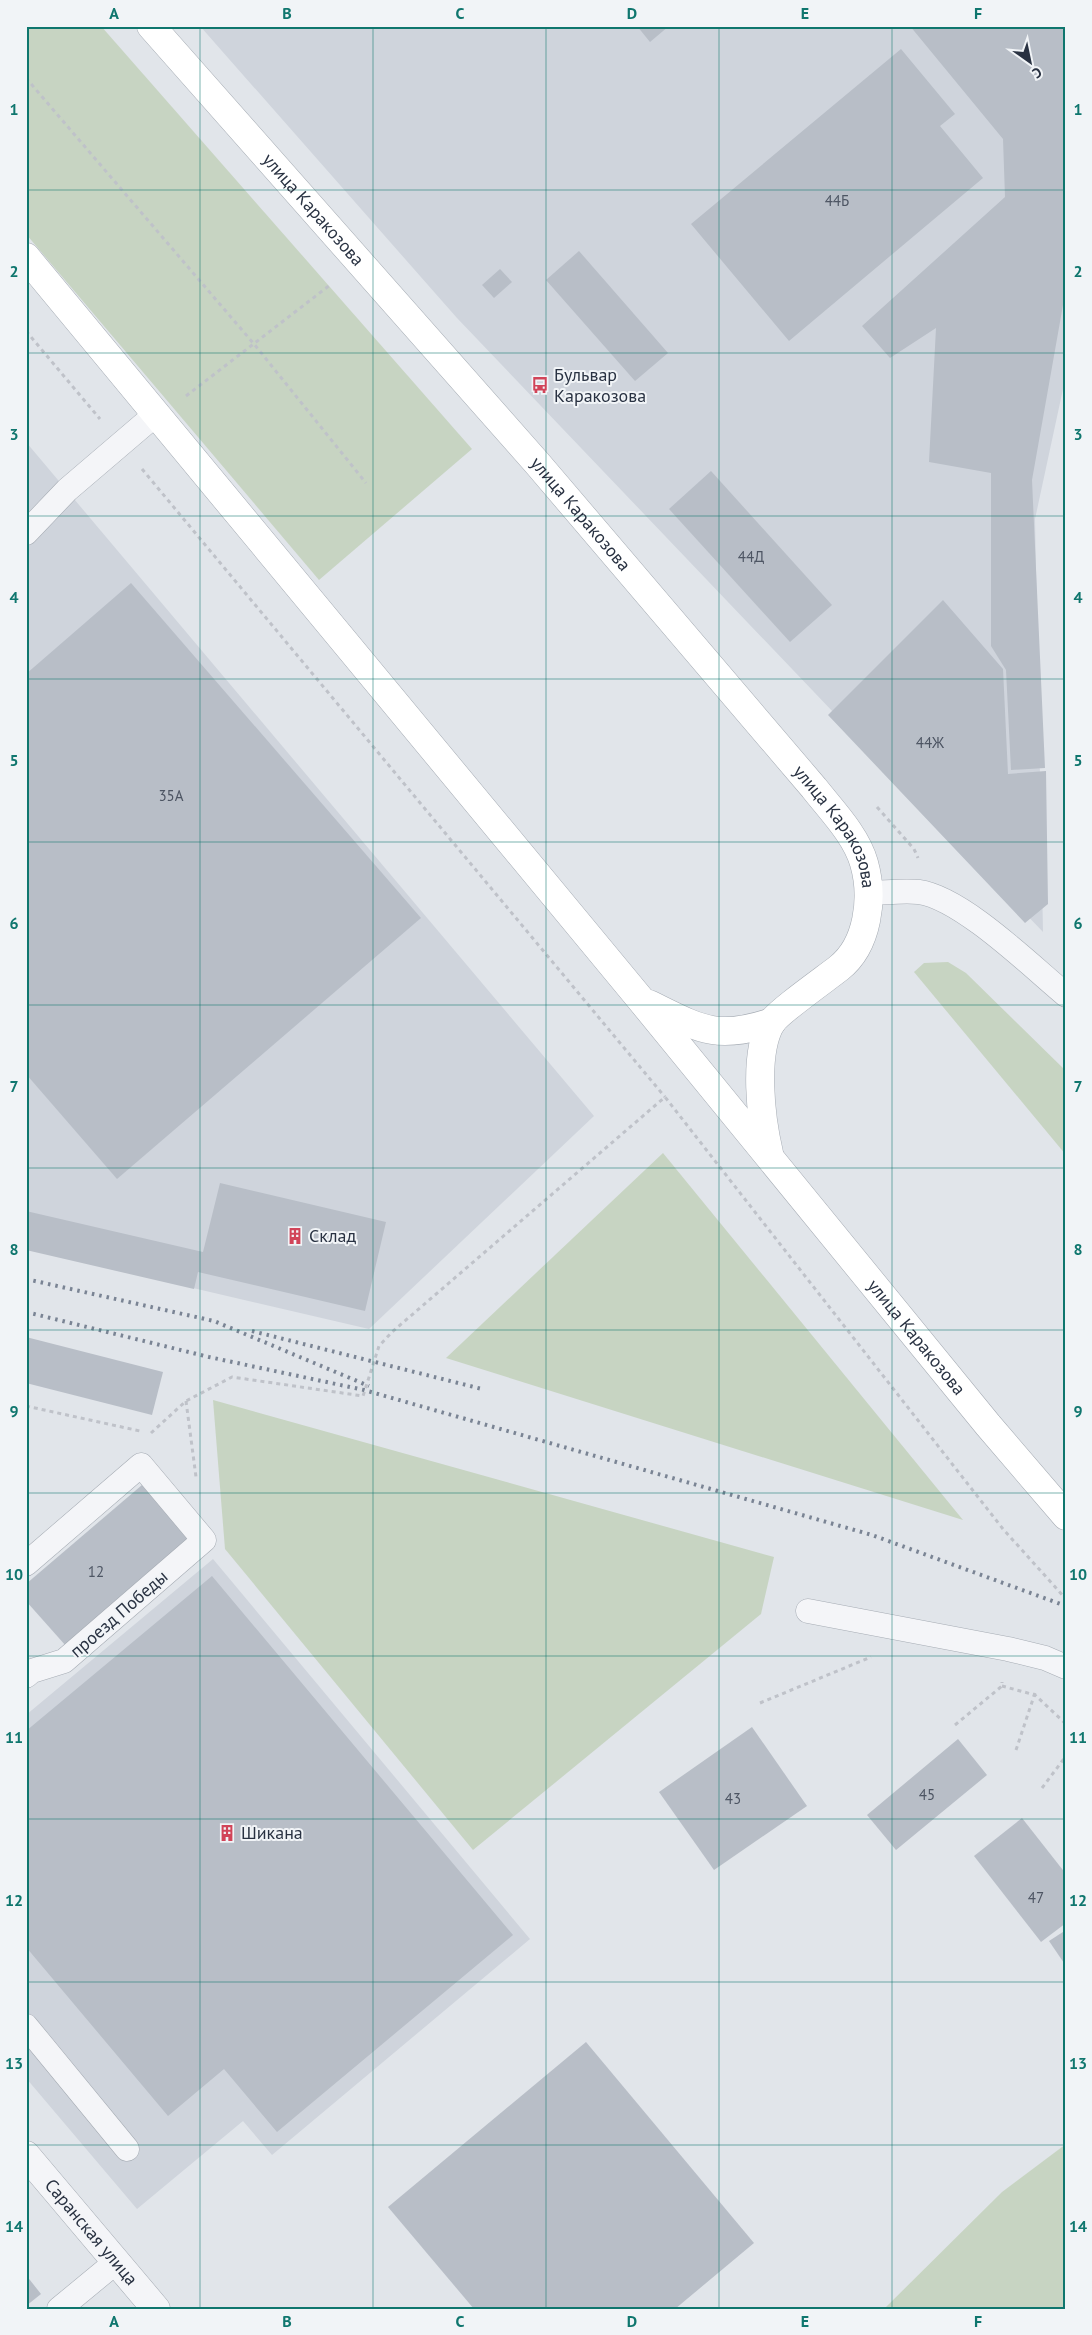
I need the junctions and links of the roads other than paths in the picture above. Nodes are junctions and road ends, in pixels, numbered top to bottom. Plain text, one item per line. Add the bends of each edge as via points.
1 (151, 26) edge
2 (26, 257) edge
3 (156, 414) junction
4 (26, 533) edge
5 (868, 893) junction
6 (1066, 995) edge
7 (641, 1000) junction
8 (772, 1022) junction
9 (770, 1157) junction
10 (1066, 1516) edge
11 (26, 1564) edge
12 (808, 1611) dead end
13 (1055, 1663) edge
14 (28, 1667) edge
15 (26, 2026) edge
16 (127, 2149) dead end
17 (26, 2155) edge
18 (116, 2262) junction
19 (60, 2309) edge
20 (156, 2309) edge

1 - 5 main road, улица Каракозова via 536,463 814,788 850,835 864,863
2 - 3 main road, улица Каракозова
3 - 4 lane via 66,490
3 - 7 main road, улица Каракозова
5 - 6 lane via 918,892 945,900 971,916
5 - 8 main road, улица Каракозова via 862,935 842,965
7 - 8 main road, улица Каракозова via 713,1032 750,1029
7 - 9 main road, улица Каракозова
8 - 9 main road, улица Каракозова via 763,1042 761,1063 762,1120
9 - 10 main road, улица Каракозова
11 - 14 lane, проезд Победы via 141,1466 204,1540 64,1661
12 - 13 lane via 1008,1649
15 - 16 lane
17 - 18 street, Саранская улица
18 - 19 lane
18 - 20 street, Саранская улица

